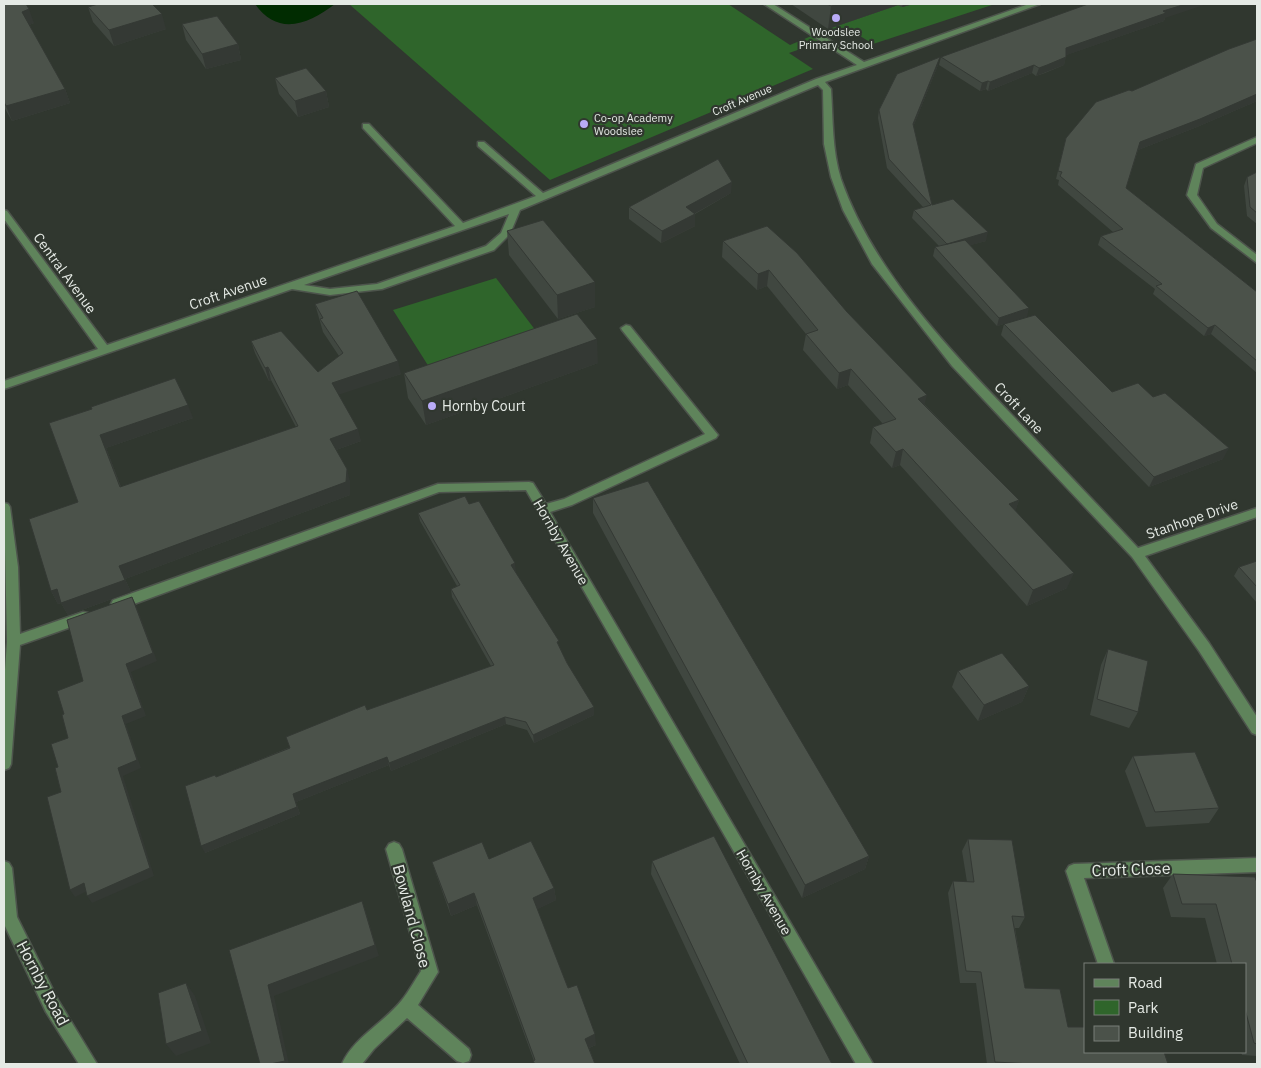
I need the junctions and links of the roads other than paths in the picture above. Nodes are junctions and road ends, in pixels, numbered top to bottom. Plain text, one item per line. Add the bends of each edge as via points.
1 (768, 4) edge
2 (1036, 4) edge
3 (863, 65) junction
4 (819, 81) junction
5 (366, 126) dead end
6 (1257, 140) edge
7 (481, 144) dead end
8 (542, 197) junction
9 (516, 208) junction
10 (4, 213) edge
11 (461, 227) junction
12 (1257, 260) edge
13 (290, 286) junction
14 (626, 328) dead end
15 (104, 349) junction
16 (4, 385) edge
17 (4, 507) edge
18 (543, 510) junction
19 (1257, 512) edge
20 (1136, 554) junction
21 (14, 642) junction
22 (1257, 729) edge
23 (4, 764) edge
24 (394, 849) dead end
25 (1257, 864) edge
26 (4, 868) edge
27 (9, 931) edge
28 (1106, 963) edge
29 (407, 1007) junction
30 (463, 1055) dead end
31 (89, 1064) edge
32 (351, 1064) edge
33 (865, 1064) edge

1 - 3 street
2 - 3 street, Croft Avenue
3 - 4 street, Croft Avenue
4 - 8 street, Croft Avenue
4 - 20 street, Croft Lane via 827,89 830,144 836,177 848,210 877,264 956,363
5 - 11 street
6 - 12 street via 1199,166 1192,195 1214,226
7 - 8 street
8 - 9 street, Croft Avenue
9 - 11 street, Croft Avenue
9 - 13 street via 505,234 490,248 378,287 330,292
10 - 15 street, Central Avenue
11 - 13 street, Croft Avenue
13 - 15 street, Croft Avenue
14 - 18 street via 712,434 568,502
15 - 16 street, Croft Avenue
17 - 21 street via 12,567
18 - 21 street, Hornby Avenue via 528,486 438,488
18 - 33 street, Hornby Avenue
19 - 20 street, Stanhope Drive
20 - 22 street, Croft Lane via 1204,647
21 - 23 street
24 - 29 street, Bowland Close via 430,972
25 - 28 street, Croft Close via 1074,871
26 - 27 street, Hornby Road
27 - 31 street, Hornby Road
29 - 30 street
29 - 32 street, Bowland Close

